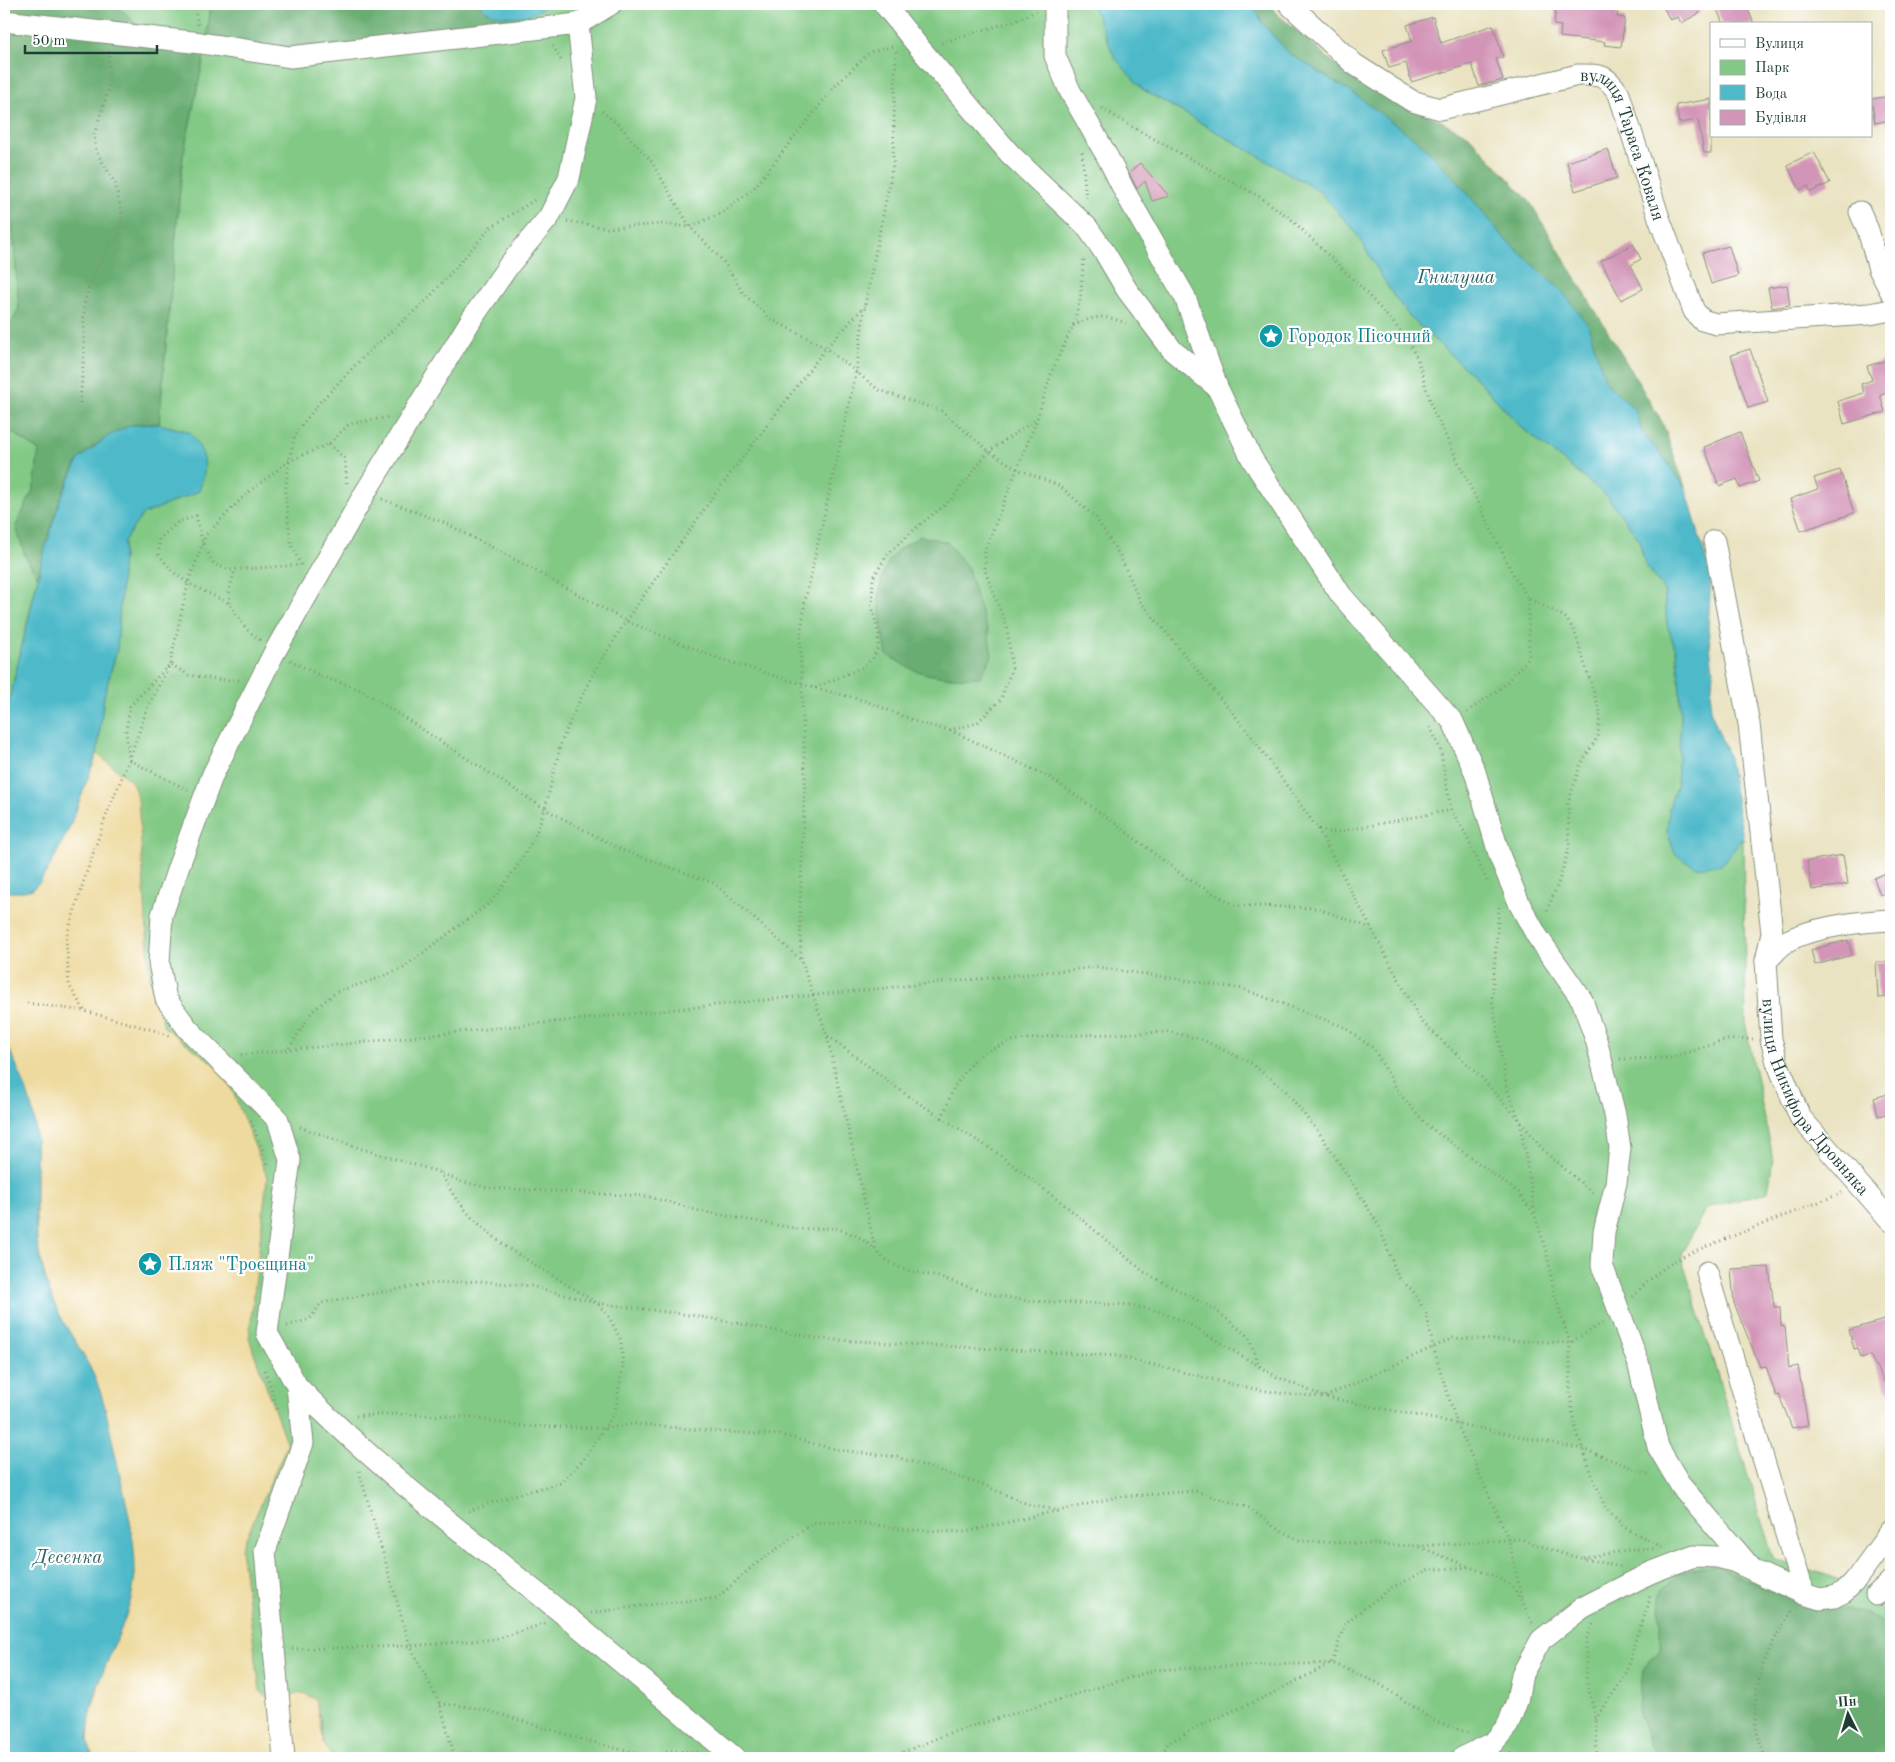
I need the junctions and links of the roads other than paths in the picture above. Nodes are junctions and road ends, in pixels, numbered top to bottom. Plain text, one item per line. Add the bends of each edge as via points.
1 (611, 4) edge
2 (1289, 4) edge
3 (1049, 6) edge
4 (888, 9) edge
5 (4, 22) edge
6 (578, 24) junction
7 (1860, 212) dead end
8 (1891, 292) edge
9 (1891, 310) edge
10 (1217, 387) junction
11 (1714, 541) dead end
12 (1891, 920) edge
13 (1766, 961) junction
14 (1891, 1221) edge
15 (1707, 1272) dead end
16 (297, 1386) junction
17 (1891, 1531) edge
18 (1752, 1569) junction
19 (1804, 1594) junction
20 (284, 1758) edge
21 (734, 1758) edge
22 (1462, 1758) edge

1 - 6 street
2 - 9 street, вулиця Тараса Коваля via 1354,64 1412,101 1440,109 1578,75 1597,75 1610,81 1619,94 1659,218 1694,311 1702,320 1716,324
3 - 10 street via 1055,56 1070,91 1186,297
4 - 10 street via 1010,154 1087,227 1126,290 1173,350
5 - 6 street via 200,43 290,58
6 - 16 street via 586,98 569,178 549,217 509,265 471,320 365,493 274,653 213,774 162,915 159,963 166,998 188,1029 278,1120 290,1160 267,1333
7 - 8 street via 1879,269
10 - 18 street via 1252,459 1340,595 1453,722 1475,772 1500,857 1520,905 1536,936 1582,1000 1597,1043 1620,1148 1616,1183 1604,1232 1602,1265 1638,1362 1658,1447 1680,1486
11 - 13 street, вулиця Никифора Дровняка via 1750,724 1772,934
12 - 13 street via 1852,924 1799,936 1783,944
13 - 14 street, вулиця Никифора Дровняка via 1771,1039 1800,1117
15 - 19 street
16 - 20 street via 303,1443 265,1551
16 - 21 street via 328,1418 438,1515
17 - 19 street via 1844,1592 1820,1599
18 - 19 street
18 - 22 street via 1717,1557 1694,1556 1650,1573 1582,1608 1541,1640 1522,1674 1508,1725 1493,1743

